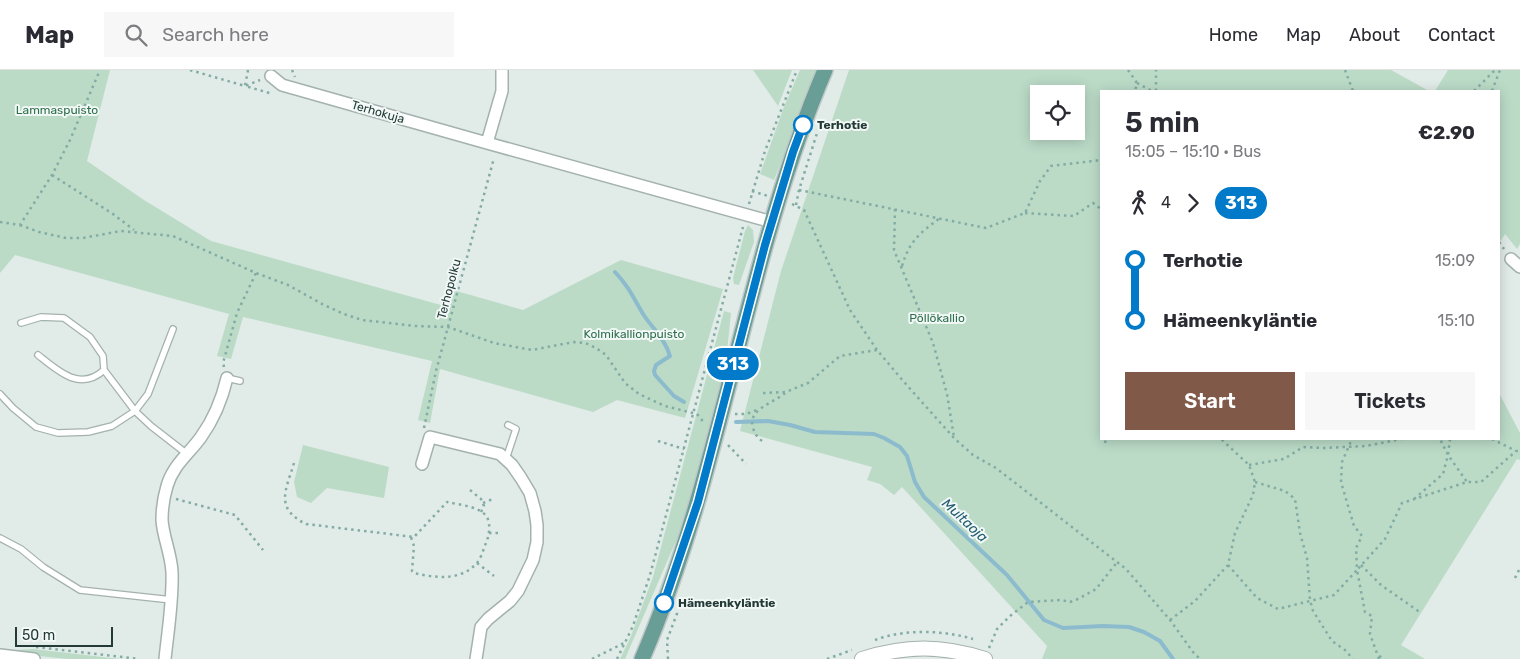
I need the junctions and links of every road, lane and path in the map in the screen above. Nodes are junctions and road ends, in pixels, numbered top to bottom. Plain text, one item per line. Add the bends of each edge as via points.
1 (100, 70) edge
2 (190, 70) edge
3 (502, 70) edge
4 (797, 70) edge
5 (825, 70) edge
6 (1128, 70) edge
7 (1156, 70) edge
8 (1345, 70) edge
9 (1495, 70) edge
10 (1500, 70) edge
11 (271, 76) joint
12 (1137, 83) junction
13 (1135, 90) edge
14 (1152, 90) edge
15 (1154, 90) edge
16 (1352, 90) edge
17 (1475, 90) edge
18 (1492, 90) edge
19 (820, 124) dead end
20 (487, 143) junction
21 (504, 147) junction
22 (1100, 160) edge
23 (52, 176) junction
24 (799, 190) junction
25 (752, 191) junction
26 (778, 199) junction
27 (796, 205) junction
28 (1100, 208) edge
29 (895, 209) junction
30 (1025, 213) junction
31 (747, 216) junction
32 (940, 218) junction
33 (0, 222) edge
34 (772, 222) junction
35 (20, 225) junction
36 (135, 231) junction
37 (1511, 259) dead end
38 (901, 267) junction
39 (1520, 267) edge
40 (256, 273) junction
41 (21, 323) dead end
42 (448, 327) junction
43 (173, 329) dead end
44 (877, 350) junction
45 (38, 355) dead end
46 (104, 370) junction
47 (227, 378) junction
48 (240, 381) dead end
49 (786, 392) junction
50 (763, 393) dead end
51 (0, 394) edge
52 (758, 410) junction
53 (135, 411) junction
54 (693, 413) junction
55 (720, 418) junction
56 (508, 425) dead end
57 (424, 426) junction
58 (431, 432) junction
59 (954, 438) junction
60 (1106, 440) edge
61 (1222, 440) edge
62 (1352, 440) edge
63 (1396, 440) edge
64 (1440, 440) edge
65 (1450, 440) edge
66 (1494, 440) edge
67 (658, 441) dead end
68 (762, 442) dead end
69 (1105, 443) dead end
70 (1349, 447) junction
71 (684, 449) junction
72 (1518, 451) edge
73 (187, 454) junction
74 (1448, 455) junction
75 (506, 460) junction
76 (294, 463) dead end
77 (422, 464) dead end
78 (1249, 465) junction
79 (1255, 482) junction
80 (1467, 482) junction
81 (470, 490) dead end
82 (165, 496) junction
83 (495, 498) dead end
84 (1413, 500) junction
85 (483, 503) junction
86 (481, 512) junction
87 (489, 532) junction
88 (499, 533) dead end
89 (411, 537) junction
90 (0, 538) edge
91 (263, 550) dead end
92 (1118, 562) junction
93 (477, 563) junction
94 (1228, 565) junction
95 (1361, 566) junction
96 (1520, 568) edge
97 (1356, 570) junction
98 (494, 576) dead end
99 (1515, 578) dead end
100 (172, 600) junction
101 (1310, 600) junction
102 (678, 611) dead end
103 (1421, 613) dead end
104 (1170, 620) junction
105 (625, 643) junction
106 (28, 646) dead end
107 (0, 655) edge
108 (986, 655) edge
109 (1379, 657) edge
110 (34, 659) edge
111 (140, 659) edge
112 (164, 659) edge
113 (476, 659) edge
114 (592, 659) edge
115 (617, 659) edge
116 (642, 659) edge
117 (668, 659) edge
118 (862, 659) edge
119 (1200, 659) edge
120 (1353, 659) edge
121 (1385, 659) edge

1 - 23 path
2 - 11 path via 245,86
3 - 20 street via 500,100
4 - 25 path
5 - 26 main road
6 - 12 path
7 - 15 path
8 - 16 path
9 - 17 path
10 - 18 path
11 - 20 street, Terhokuja via 282,85
12 - 13 path
12 - 14 path
19 - 24 path
20 - 21 street
21 - 31 street
21 - 42 path, Terhopolku via 501,156 495,155
22 - 30 path via 1051,166
23 - 35 path
23 - 36 path
24 - 27 path
24 - 29 path
25 - 26 path
25 - 31 path
26 - 27 path
26 - 34 main road
27 - 44 path via 804,210 850,310
28 - 30 path via 1093,203 1074,216
29 - 32 path
29 - 38 path via 894,250
30 - 32 path via 986,228
31 - 34 street
31 - 54 path
32 - 38 path via 921,232 907,249
33 - 35 path
34 - 55 main road
35 - 36 path via 66,238
36 - 40 path via 173,236
37 - 39 street
38 - 59 path via 933,343 947,394
40 - 42 path via 362,320
40 - 47 path via 237,313 223,362
41 - 46 lane via 41,316 64,318 90,337 103,356
42 - 54 path via 494,343 532,350 585,343 606,355 625,382 639,394 665,406
42 - 57 path, Terhopolku
43 - 53 lane via 148,394
44 - 49 path via 840,356 808,383
44 - 59 path
45 - 46 lane via 62,374 80,380 96,377
46 - 53 lane
47 - 48 lane
47 - 73 street via 209,424
49 - 50 path
49 - 52 path
51 - 53 lane via 36,427 58,433 88,432 112,426
52 - 55 path
52 - 68 path via 752,422 756,437
53 - 73 lane
54 - 71 path
55 - 116 main road via 698,502
56 - 75 lane via 516,429
57 - 58 path
57 - 58 path via 422,436
58 - 75 street via 500,454
58 - 77 street
59 - 92 path
60 - 69 path
61 - 78 path
62 - 70 path
63 - 70 path
64 - 74 path
65 - 74 path
66 - 72 path
67 - 71 path
70 - 78 path via 1303,447 1284,459
70 - 97 path via 1342,462 1341,482 1354,526 1362,536 1356,548
71 - 105 path via 650,575
72 - 80 path via 1481,482
73 - 82 street via 173,470
74 - 80 path
74 - 84 path via 1443,474
75 - 113 street via 530,493 537,542 533,560 518,591 481,627
76 - 89 path via 284,497 285,507 298,520 306,524
78 - 79 path
79 - 94 path via 1253,495 1235,533
79 - 101 path via 1285,491 1294,499 1307,558
80 - 84 path
81 - 85 path
82 - 91 path via 235,515
82 - 100 street via 162,520 171,555
83 - 85 path
84 - 95 path via 1402,503 1385,539
85 - 86 path
86 - 87 path via 486,517
86 - 89 path via 447,502
87 - 88 path
87 - 93 path
89 - 93 path via 414,573 454,577
90 - 100 lane via 80,590
92 - 104 path
92 - 108 path via 1096,589 1078,600 1028,602 998,629
93 - 98 path
94 - 101 path via 1257,598 1278,609
94 - 104 path via 1195,601
95 - 97 path
95 - 103 path via 1381,585
96 - 99 path
97 - 101 path via 1334,595
97 - 109 path via 1365,612 1372,616 1370,634
100 - 112 street
101 - 120 path via 1332,641
102 - 117 path via 667,640
104 - 119 path
105 - 114 path
105 - 115 path
106 - 111 path
107 - 110 street
108 - 118 street via 934,648 904,650
109 - 121 path

